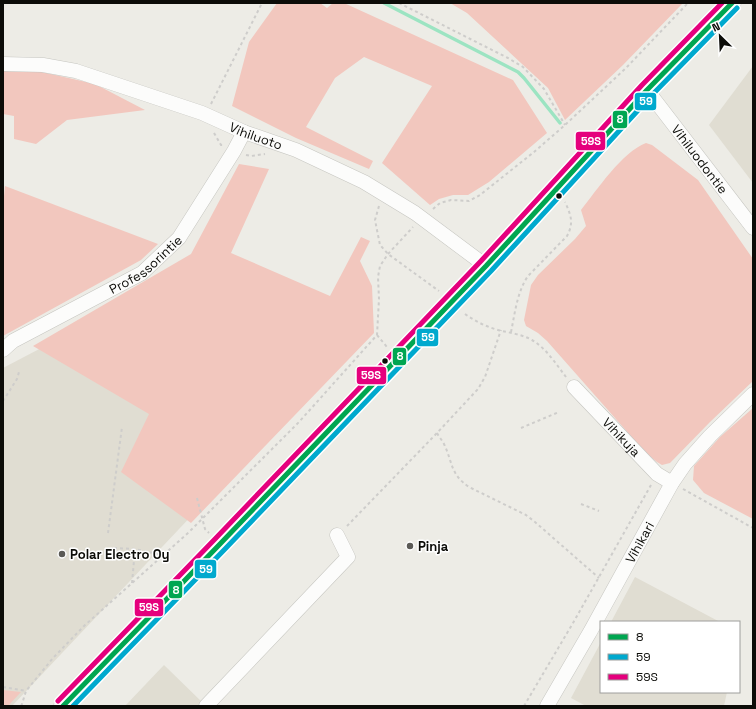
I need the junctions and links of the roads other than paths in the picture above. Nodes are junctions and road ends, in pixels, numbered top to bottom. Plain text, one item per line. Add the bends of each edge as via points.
1 (732, 3) edge
2 (3, 64) edge
3 (647, 90) junction
4 (244, 132) junction
5 (753, 228) edge
6 (486, 266) junction
7 (3, 350) edge
8 (574, 387) road end
9 (753, 394) edge
10 (672, 483) junction
11 (337, 536) road end
12 (63, 706) edge
13 (206, 706) edge
14 (547, 706) edge

1 - 3 main road
2 - 4 street, Vihiluoto via 43,65 76,71 202,113
3 - 5 street, Vihiluodontie
3 - 6 main road
4 - 6 street, Vihiluoto via 296,150 364,182 415,213
4 - 7 street, Professorintie via 179,238 142,274 13,341
6 - 12 main road
8 - 10 street, Vihikuja via 657,474
9 - 10 street, Vihikari via 710,436
10 - 14 street, Vihikari
11 - 13 street via 348,557

